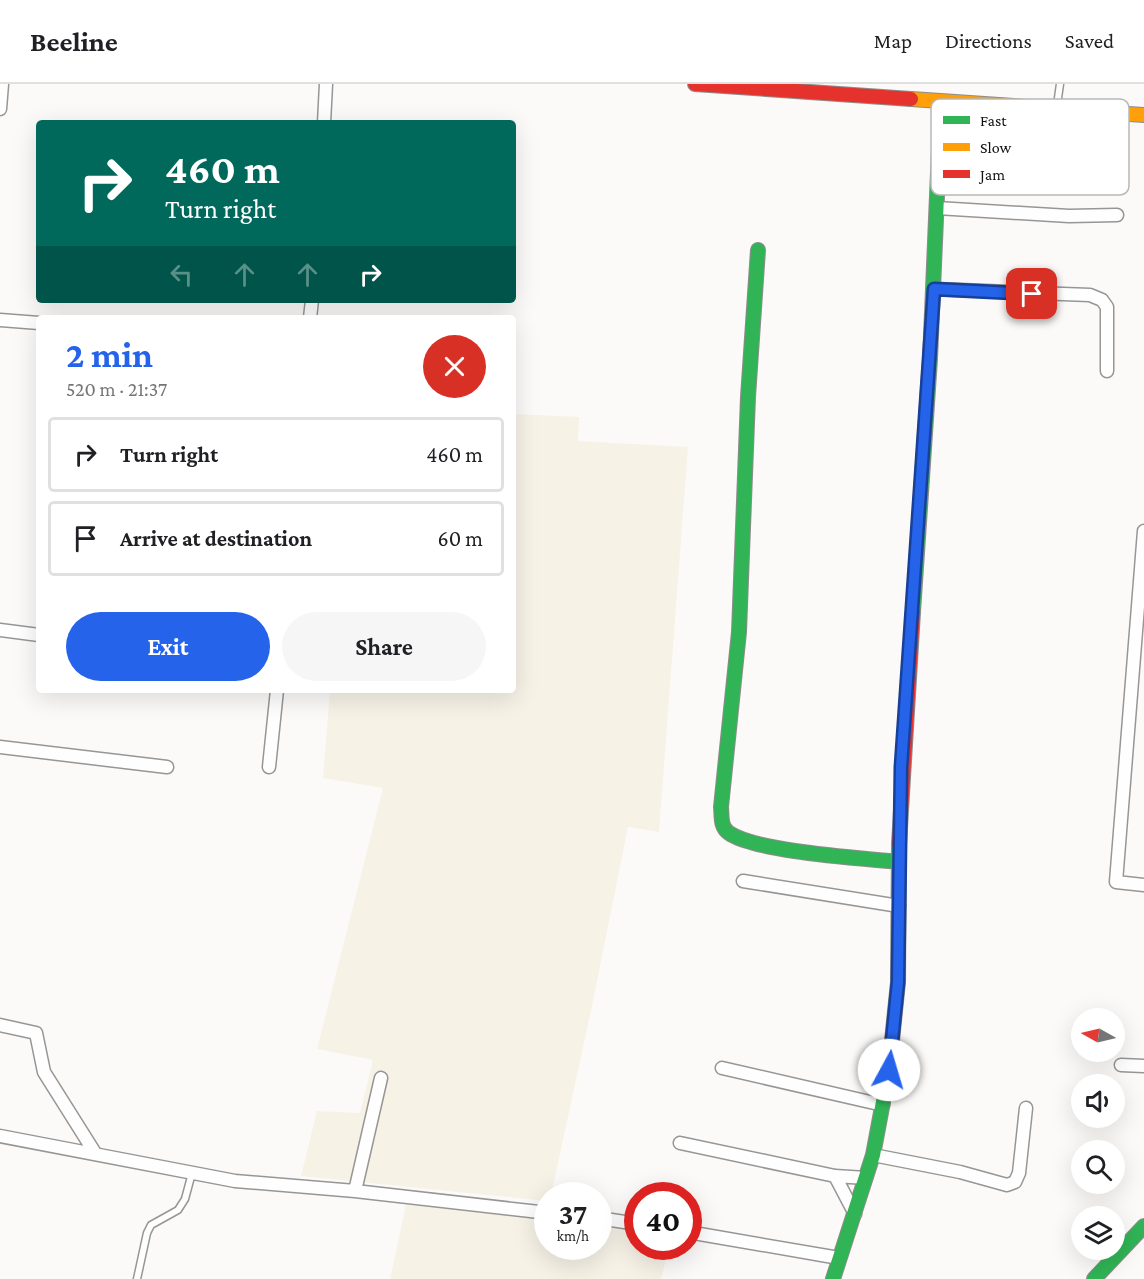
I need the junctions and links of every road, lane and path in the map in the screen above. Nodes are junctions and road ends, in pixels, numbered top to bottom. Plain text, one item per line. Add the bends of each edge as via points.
1 (2, 84) edge
2 (326, 84) edge
3 (695, 84) edge
4 (1060, 84) edge
5 (896, 91) edge
6 (1058, 99) edge
7 (931, 100) edge
8 (0, 109) edge
9 (1129, 114) edge
10 (1144, 115) edge
11 (324, 120) edge
12 (937, 195) edge
13 (937, 208) junction
14 (1117, 215) dead end
15 (758, 250) dead end
16 (934, 289) junction
17 (0, 320) edge
18 (36, 323) edge
19 (1107, 371) dead end
20 (1144, 531) edge
21 (0, 630) edge
22 (36, 635) edge
23 (277, 693) edge
24 (0, 747) edge
25 (167, 767) dead end
26 (269, 767) dead end
27 (898, 862) junction
28 (742, 881) dead end
29 (1144, 885) edge
30 (898, 906) junction
31 (0, 1025) edge
32 (1121, 1065) dead end
33 (1144, 1066) edge
34 (722, 1068) dead end
35 (381, 1078) dead end
36 (883, 1105) junction
37 (1026, 1108) dead end
38 (0, 1136) edge
39 (680, 1143) dead end
40 (95, 1153) junction
41 (873, 1155) junction
42 (192, 1173) junction
43 (835, 1176) junction
44 (866, 1178) junction
45 (355, 1191) junction
46 (534, 1210) edge
47 (855, 1214) junction
48 (1144, 1226) edge
49 (702, 1234) edge
50 (839, 1258) junction
51 (137, 1279) edge
52 (833, 1279) edge
53 (1094, 1279) edge

1 - 8 street
2 - 11 street
3 - 5 main road
4 - 6 lane
5 - 7 main road
9 - 10 main road
12 - 13 main road
13 - 14 street
13 - 16 main road
15 - 27 main road via 739,632 721,807 723,826 729,834 757,843
16 - 19 street via 1090,295 1102,300 1107,307
16 - 27 main road via 902,747
17 - 18 street
20 - 29 street via 1116,882
21 - 22 street
23 - 26 street
24 - 25 street
27 - 30 main road
28 - 30 street
30 - 36 main road via 898,982
31 - 40 street via 36,1033 44,1072
32 - 33 street
34 - 36 street
35 - 45 street
36 - 41 main road
37 - 41 street via 1019,1173 1015,1182 1007,1185
38 - 40 street
39 - 43 street
40 - 42 street
41 - 44 main road
42 - 45 street via 235,1181
42 - 51 lane via 178,1210 151,1225
43 - 44 street
43 - 47 street
44 - 47 main road
45 - 46 street
47 - 50 main road
48 - 53 main road
49 - 50 street
50 - 52 main road

